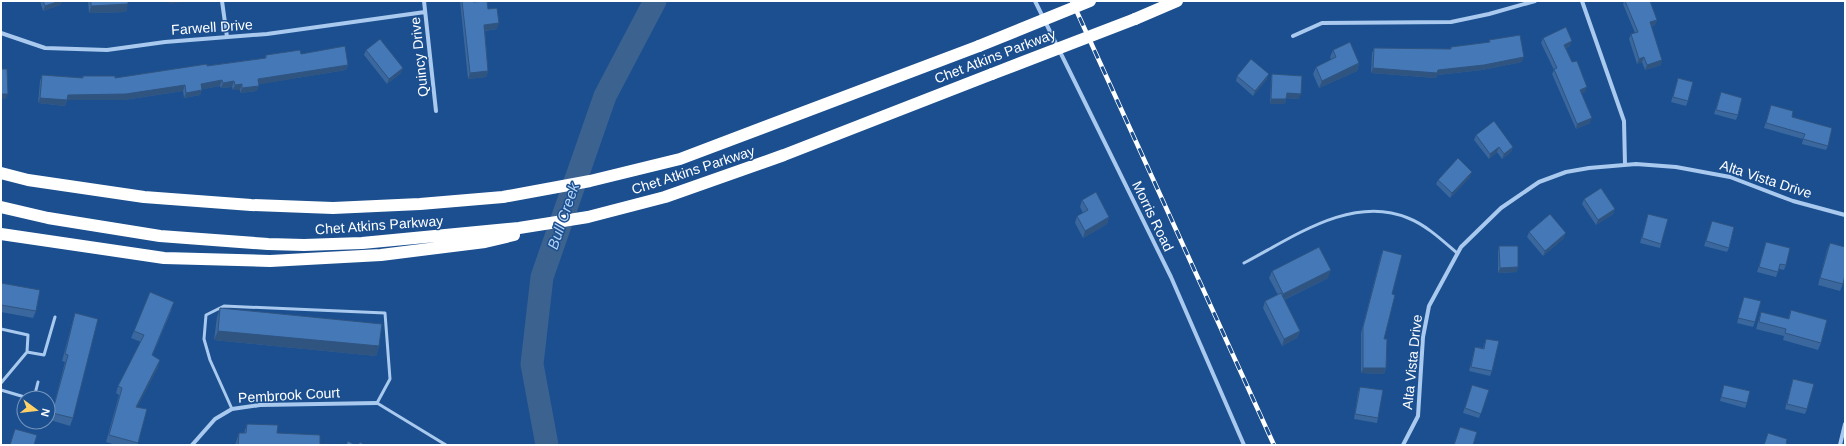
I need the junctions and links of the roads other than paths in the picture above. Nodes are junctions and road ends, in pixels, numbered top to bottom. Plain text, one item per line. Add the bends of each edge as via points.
1 (222, 1) edge
2 (424, 1) edge
3 (1035, 1) edge
4 (1090, 1) edge
5 (1177, 1) edge
6 (1535, 1) edge
7 (1582, 1) edge
8 (425, 12) junction
9 (1, 33) edge
10 (1293, 36) dead end
11 (227, 37) junction
12 (436, 111) dead end
13 (1625, 165) junction
14 (1, 173) edge
15 (1, 207) edge
16 (1845, 215) edge
17 (588, 217) junction
18 (1, 234) edge
19 (1457, 253) junction
20 (1244, 263) dead end
21 (55, 317) dead end
22 (1, 329) edge
23 (27, 352) junction
24 (38, 382) dead end
25 (1, 383) edge
26 (1, 390) edge
27 (36, 390) edge
28 (16, 394) edge
29 (377, 403) junction
30 (232, 409) junction
31 (1845, 424) edge
32 (192, 445) edge
33 (446, 445) edge
34 (1244, 445) edge
35 (1403, 445) edge
36 (1840, 445) edge

1 - 11 street
2 - 8 street, Quincy Drive
3 - 34 street, Morris Road via 1171,277
4 - 14 highway, Chet Atkins Parkway, bridge via 979,46 680,159 590,181 503,197 333,208 251,205 144,198 28,180
5 - 17 highway, Chet Atkins Parkway, bridge via 784,155 665,198
6 - 10 street via 1451,22 1322,23
7 - 13 street via 1624,121
8 - 11 street, Farwell Drive via 267,34
8 - 12 street, Quincy Drive
9 - 11 street, Farwell Drive via 45,48 107,50
13 - 16 street, Alta Vista Drive via 1676,166 1730,177 1793,200
13 - 19 street, Alta Vista Drive via 1566,172 1539,182 1501,208 1460,247
15 - 17 highway, Chet Atkins Parkway via 48,218 160,236 304,245 362,243 471,233
17 - 18 highway via 485,242 381,255 270,261 172,258
19 - 20 lane via 1421,224 1407,217 1378,211 1356,211 1321,222
19 - 35 street, Alta Vista Drive via 1429,306 1423,337 1418,416
21 - 23 lane via 44,355
22 - 23 lane via 28,335
23 - 25 lane
24 - 27 lane
26 - 28 lane
29 - 30 street, Pembrook Court via 260,405
29 - 30 lane via 390,379 385,313 224,306 206,315 204,339 210,360
29 - 33 lane
30 - 32 street, Pembrook Court via 215,418
31 - 36 street

